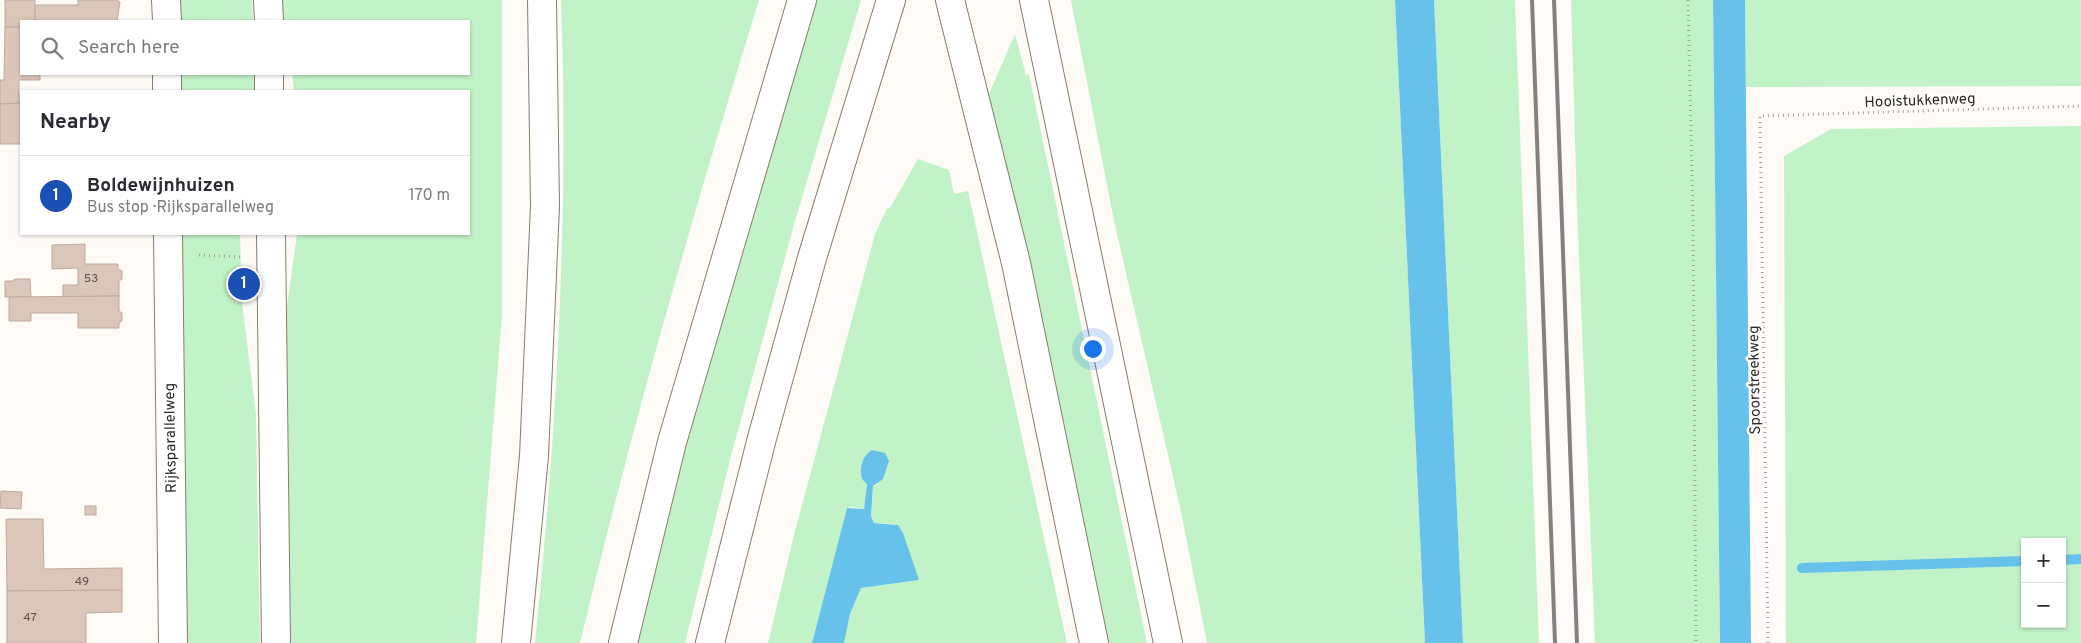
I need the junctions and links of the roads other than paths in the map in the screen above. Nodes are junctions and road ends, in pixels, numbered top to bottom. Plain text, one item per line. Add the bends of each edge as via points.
1 (166, 0) edge
2 (268, 0) edge
3 (542, 0) edge
4 (802, 0) edge
5 (890, 0) edge
6 (950, 0) edge
7 (1034, 0) edge
8 (167, 20) edge
9 (269, 20) edge
10 (167, 75) edge
11 (269, 75) edge
12 (167, 90) edge
13 (270, 90) edge
14 (168, 244) edge
15 (271, 246) edge
16 (711, 640) edge
17 (173, 643) edge
18 (276, 643) edge
19 (516, 643) edge
20 (623, 643) edge
21 (1094, 643) edge
22 (1168, 643) edge

1 - 8 main road
2 - 9 main road
3 - 19 main road via 545,206 535,437
4 - 20 main road via 672,442
5 - 16 main road via 812,258
6 - 21 main road via 1016,263
7 - 22 main road
10 - 12 main road
11 - 13 main road
14 - 17 main road, Rijksparallelweg
15 - 18 main road

